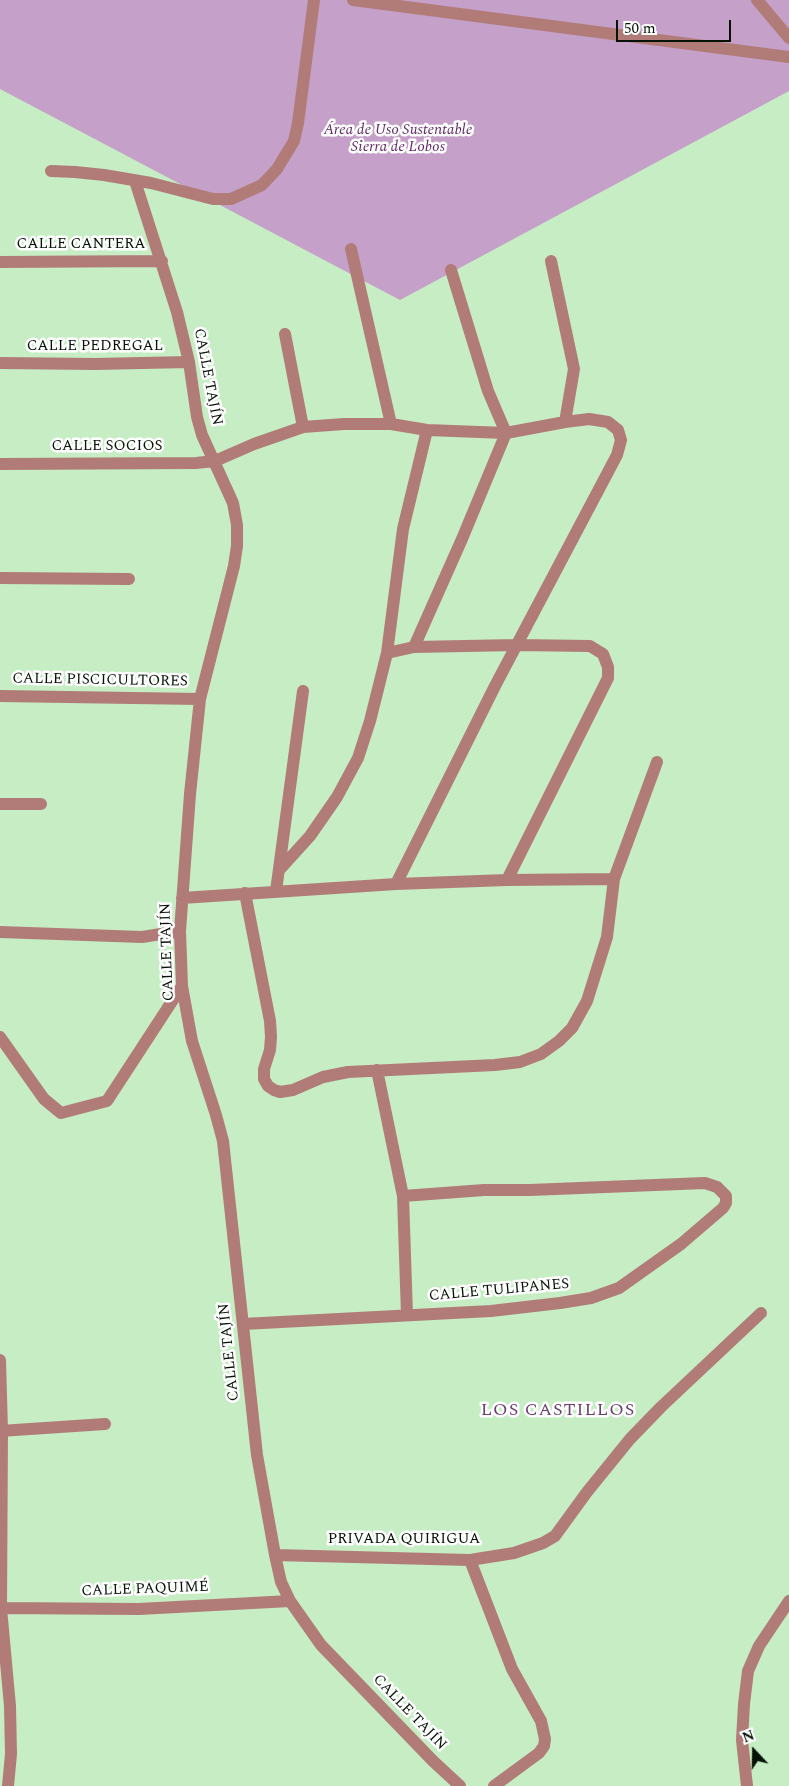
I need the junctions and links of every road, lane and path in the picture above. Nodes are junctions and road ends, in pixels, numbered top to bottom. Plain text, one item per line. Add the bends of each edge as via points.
1 (314, 0) edge
2 (353, 0) edge
3 (757, 0) edge
4 (789, 38) edge
5 (789, 58) edge
6 (51, 171) dead end
7 (135, 181) junction
8 (351, 249) dead end
9 (162, 261) junction
10 (551, 261) dead end
11 (0, 262) edge
12 (451, 270) dead end
13 (285, 334) dead end
14 (189, 362) junction
15 (0, 363) edge
16 (565, 422) junction
17 (392, 424) junction
18 (303, 427) junction
19 (427, 430) junction
20 (506, 433) junction
21 (215, 461) junction
22 (0, 464) edge
23 (0, 578) edge
24 (129, 579) dead end
25 (518, 645) junction
26 (414, 647) junction
27 (387, 653) junction
28 (303, 691) dead end
29 (0, 696) edge
30 (200, 699) junction
31 (657, 762) dead end
32 (0, 804) edge
33 (41, 804) dead end
34 (280, 868) junction
35 (614, 879) junction
36 (507, 880) junction
37 (396, 884) junction
38 (276, 891) junction
39 (244, 893) junction
40 (182, 898) junction
41 (180, 931) junction
42 (0, 932) edge
43 (182, 986) junction
44 (0, 1037) edge
45 (377, 1070) junction
46 (403, 1196) junction
47 (761, 1313) dead end
48 (407, 1316) junction
49 (244, 1324) junction
50 (0, 1360) edge
51 (106, 1424) dead end
52 (1, 1431) edge
53 (275, 1555) junction
54 (470, 1560) junction
55 (290, 1600) junction
56 (789, 1601) edge
57 (1, 1608) junction
58 (5, 1751) edge
59 (8, 1786) edge
60 (460, 1786) edge
61 (494, 1786) edge
62 (747, 1786) edge

1 - 7 street via 294,142 262,185 231,199 213,199
2 - 5 street
3 - 4 street
6 - 7 street
7 - 9 street, CALLE TAJÍN
8 - 17 street
9 - 11 street, CALLE CANTERA
9 - 14 street, CALLE TAJÍN
10 - 16 street via 574,369
12 - 20 street via 488,391
13 - 18 street
14 - 15 street, CALLE PEDREGAL
14 - 21 street, CALLE TAJÍN via 197,417
16 - 20 street, CALLE SOCIOS
16 - 25 street, CALLE SOCIOS via 590,419 608,422 618,430 621,440 617,455
17 - 18 street, CALLE SOCIOS
17 - 19 street, CALLE SOCIOS
18 - 21 street, CALLE SOCIOS
19 - 20 street, CALLE SOCIOS
19 - 27 street via 403,529
20 - 26 street
21 - 22 street, CALLE SOCIOS
21 - 30 street, CALLE TAJÍN via 233,503 236,546 234,566
23 - 24 street
25 - 26 street
25 - 36 street via 590,646 604,654 608,678
25 - 37 street
26 - 27 street
27 - 34 street via 358,758 337,797 310,836
28 - 34 street
29 - 30 street, CALLE PISCICULTORES
30 - 40 street, CALLE TAJÍN
31 - 35 street
32 - 33 street
34 - 38 street
35 - 36 street
35 - 45 street via 607,938 586,1001 572,1028 559,1041 541,1054 520,1062
36 - 37 street
37 - 38 street
38 - 39 street
39 - 40 street
39 - 45 street via 270,1021 270,1050 264,1070 268,1086 280,1092 323,1077
40 - 41 street, CALLE TAJÍN
41 - 42 street via 142,938
41 - 43 street, CALLE TAJÍN
43 - 44 street via 107,1102 61,1113 39,1092
43 - 49 street, CALLE TAJÍN via 192,1041 223,1142
45 - 46 street
46 - 48 street
46 - 48 street, CALLE TULIPANES via 484,1190 705,1183 717,1187 726,1196 723,1208 680,1244 605,1294 560,1304
47 - 54 street, PRIVADA QUIRIGUA via 630,1439 555,1536 514,1553
48 - 49 street, CALLE TULIPANES
49 - 53 street, CALLE TAJÍN via 257,1455
50 - 52 street
51 - 52 street
52 - 57 street
53 - 54 street, PRIVADA QUIRIGUA
53 - 55 street, CALLE TAJÍN via 281,1582
54 - 61 street via 512,1669 541,1721 545,1739 539,1753
55 - 57 street, CALLE PAQUIMÉ via 139,1609
55 - 60 street, CALLE TAJÍN via 321,1645
56 - 62 street via 758,1646 748,1671 742,1740
57 - 58 street via 10,1706
58 - 59 street

